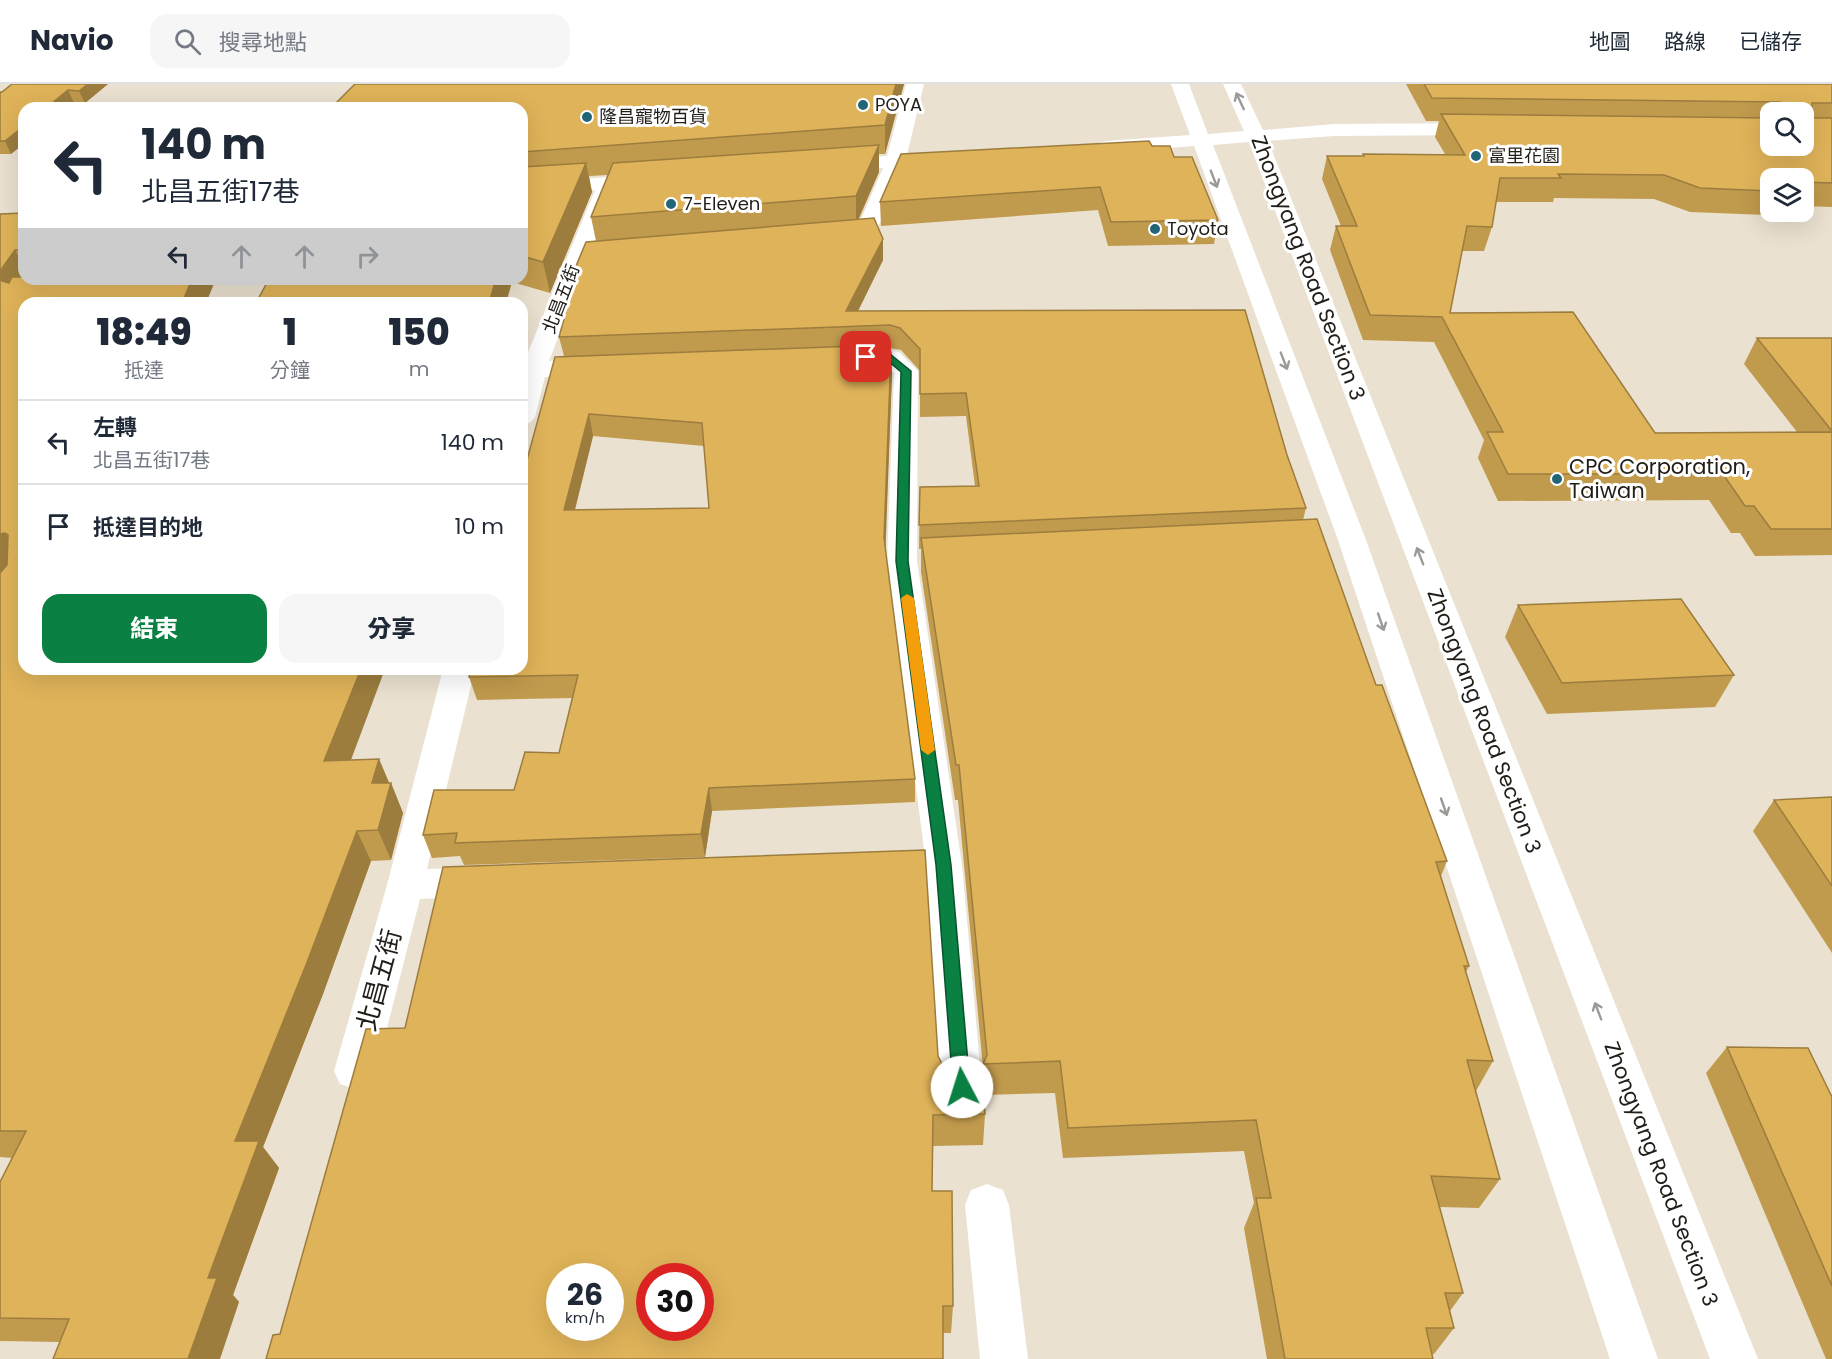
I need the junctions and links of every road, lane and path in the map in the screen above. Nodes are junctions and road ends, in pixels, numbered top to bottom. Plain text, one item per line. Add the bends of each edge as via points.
1 (915, 84) edge
2 (1180, 84) edge
3 (1233, 84) edge
4 (1493, 129) edge
5 (1256, 136) junction
6 (1199, 141) junction
7 (1083, 149) edge
8 (955, 157) edge
9 (896, 161) junction
10 (816, 167) edge
11 (666, 178) edge
12 (608, 183) junction
13 (528, 189) edge
14 (820, 236) edge
15 (600, 253) edge
16 (577, 255) junction
17 (819, 359) edge
18 (629, 366) edge
19 (528, 369) edge
20 (458, 675) edge
21 (944, 865) junction
22 (908, 866) edge
23 (513, 881) edge
24 (405, 885) junction
25 (962, 1087) edge
26 (346, 1105) edge
27 (987, 1205) dead end
28 (1004, 1359) edge
29 (1634, 1359) edge
30 (1734, 1359) edge

1 - 9 street
2 - 6 street
5 -> 3 street, Zhongyang Road Section 3
4 - 5 street via 1334,130
5 - 6 street
30 -> 5 street, Zhongyang Road Section 3
6 - 7 street
6 -> 29 street
8 - 9 street
9 - 10 street
9 - 14 street via 866,232
11 - 12 street
12 - 13 street
12 - 16 street, 北昌五街
15 - 16 street
16 - 19 street, 北昌五街
17 - 21 street via 890,357 906,371 914,561
18 - 19 street
20 - 24 street, 北昌五街
21 - 22 street
21 - 25 street
23 - 24 street
24 - 26 street, 北昌五街
27 - 28 street

